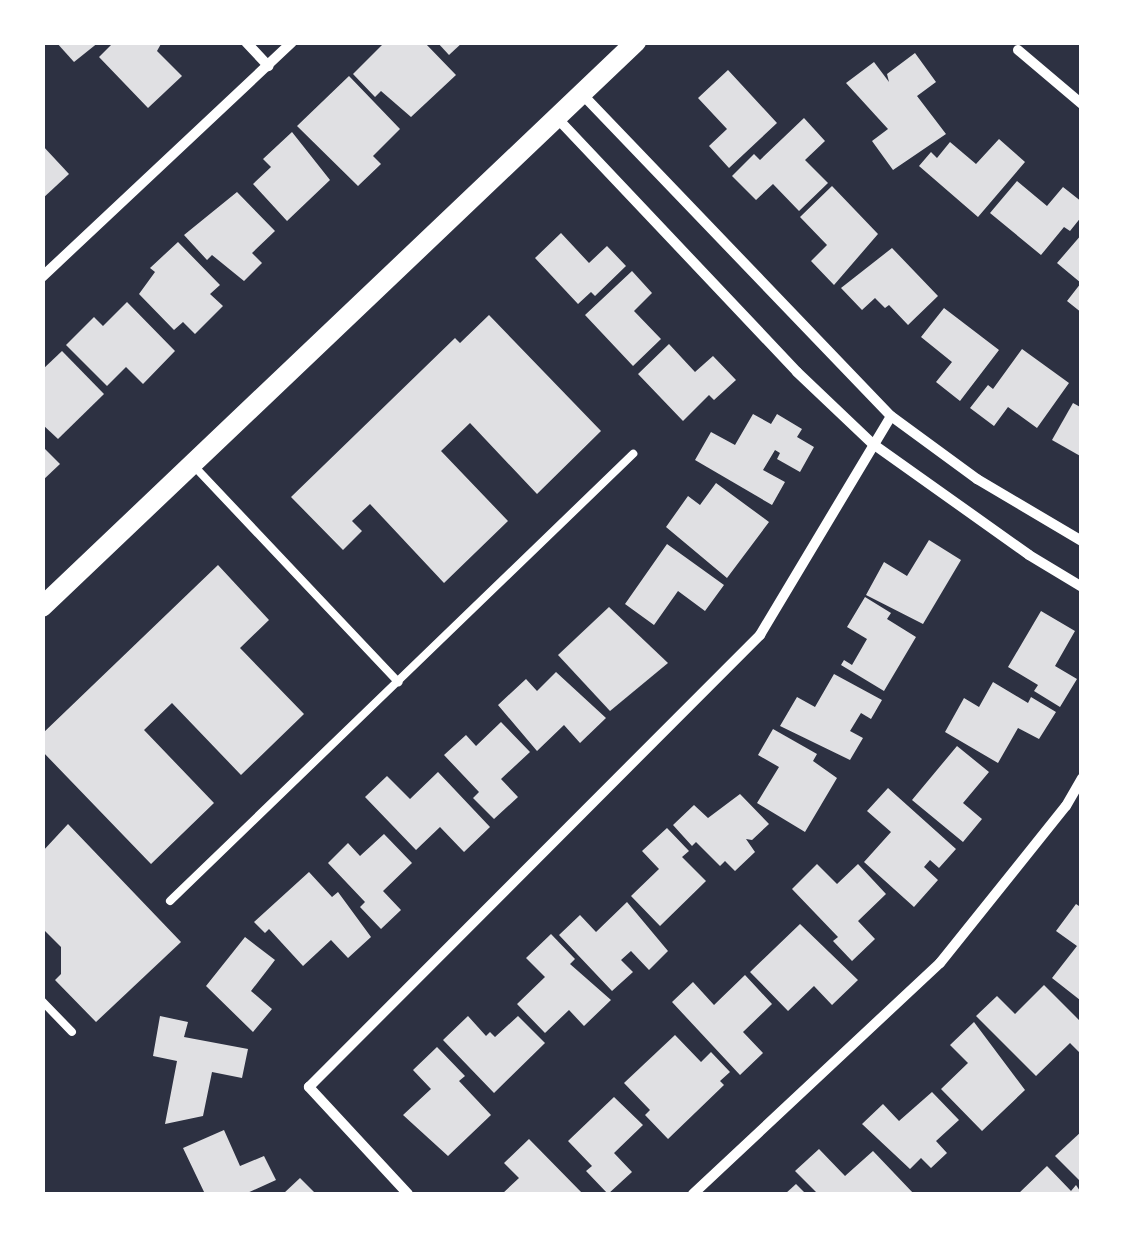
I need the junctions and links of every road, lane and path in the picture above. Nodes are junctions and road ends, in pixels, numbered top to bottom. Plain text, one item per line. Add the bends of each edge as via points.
1 (246, 42) edge
2 (292, 42) edge
3 (636, 42) edge
4 (1018, 50) dead end
5 (268, 66) junction
6 (581, 93) junction
7 (1082, 104) edge
8 (556, 118) junction
9 (42, 277) edge
10 (891, 416) junction
11 (873, 444) junction
12 (634, 454) dead end
13 (193, 465) junction
14 (1082, 541) edge
15 (1082, 587) edge
16 (42, 607) edge
17 (398, 682) junction
18 (1082, 778) edge
19 (170, 901) dead end
20 (42, 1000) edge
21 (72, 1032) dead end
22 (408, 1194) edge
23 (693, 1194) edge

1 - 5 street
2 - 5 street
3 - 6 main road
4 - 7 street
5 - 9 street
6 - 8 main road
6 - 10 street
8 - 11 street
8 - 13 main road
10 - 11 street
10 - 14 street via 977,479
11 - 15 street
11 - 22 street via 760,635 309,1087
12 - 17 lane
13 - 16 main road
13 - 17 lane
17 - 19 lane
18 - 23 street via 940,964
20 - 21 lane

